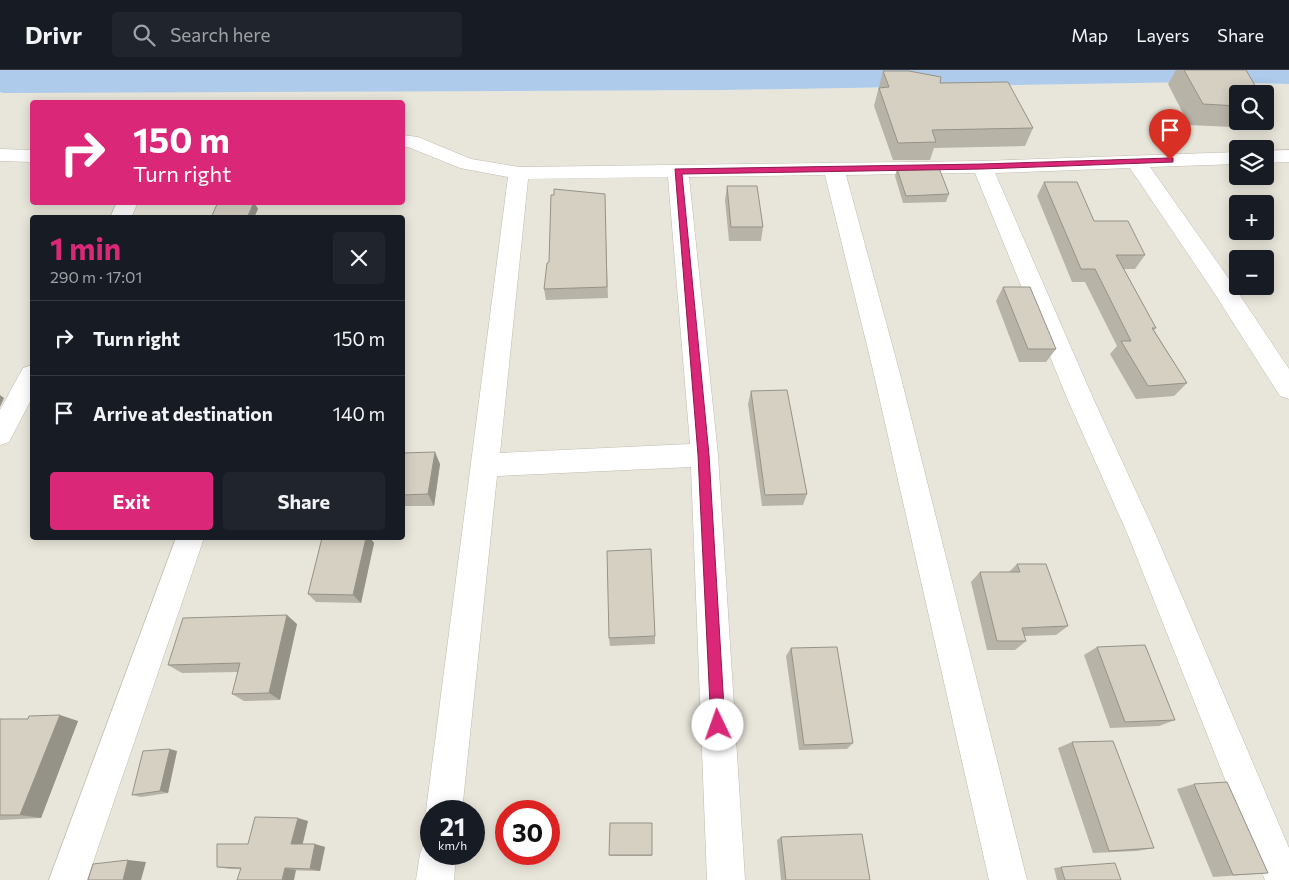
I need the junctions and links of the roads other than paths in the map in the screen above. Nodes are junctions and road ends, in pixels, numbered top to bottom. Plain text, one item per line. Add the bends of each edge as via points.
1 (405, 141) edge
2 (0, 155) edge
3 (30, 156) edge
4 (1289, 156) edge
5 (1274, 157) edge
6 (1229, 158) edge
7 (1136, 162) junction
8 (982, 167) junction
9 (834, 169) junction
10 (678, 171) junction
11 (519, 173) junction
12 (30, 379) edge
13 (1288, 384) edge
14 (0, 434) edge
15 (704, 455) junction
16 (485, 465) junction
17 (189, 540) edge
18 (445, 800) edge
19 (437, 865) edge
20 (68, 880) edge
21 (435, 880) edge
22 (726, 880) edge
23 (1008, 880) edge
24 (1284, 880) edge

1 - 11 street via 467,164
2 - 3 street
4 - 5 street
6 - 7 street
7 - 8 street
7 - 13 street
8 - 9 street
8 - 24 street via 1142,535
9 - 10 street
9 - 23 street via 886,370
10 - 11 street
10 - 15 street
11 - 16 street
12 - 14 street
15 - 16 street
15 - 22 street
16 - 18 street
17 - 20 street
19 - 21 street

